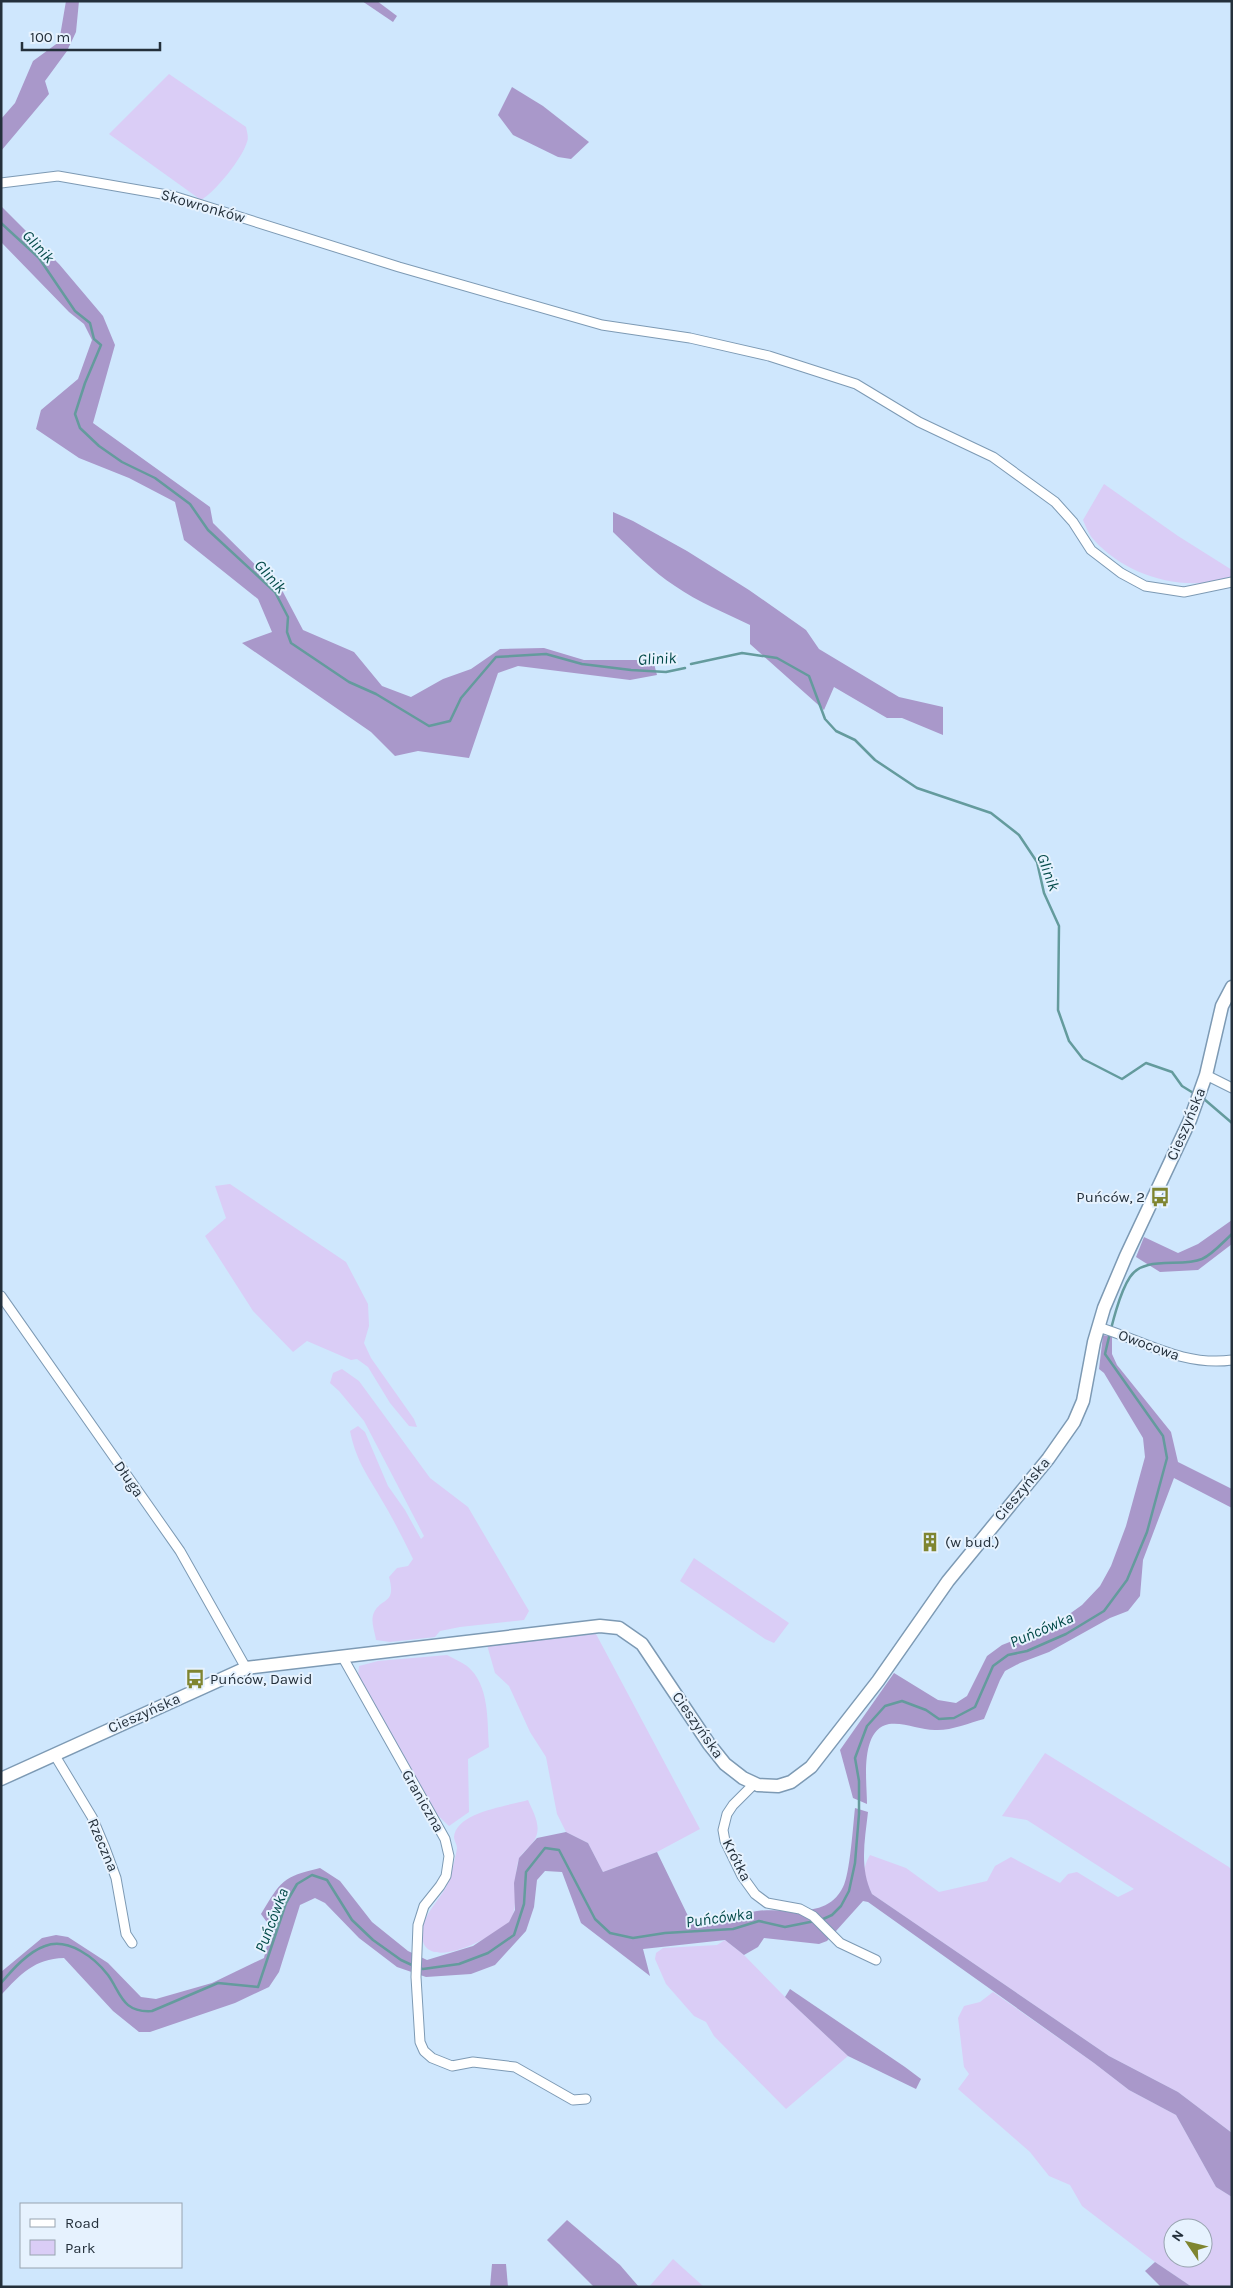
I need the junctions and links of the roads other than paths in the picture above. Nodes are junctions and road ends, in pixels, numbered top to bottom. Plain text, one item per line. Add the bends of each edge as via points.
1 (1, 183) edge
2 (1232, 582) edge
3 (1232, 987) edge
4 (1206, 1075) junction
5 (1232, 1088) edge
6 (1, 1296) edge
7 (1101, 1328) junction
8 (1232, 1360) edge
9 (342, 1656) junction
10 (246, 1668) junction
11 (54, 1754) junction
12 (1, 1779) edge
13 (754, 1784) junction
14 (132, 1943) dead end
15 (876, 1960) dead end
16 (586, 2099) dead end

1 - 2 street, Skowronków via 58,176 173,196 399,267 602,325 690,338 769,356 856,384 919,422 993,457 1056,502 1091,550 1145,586 1184,592
3 - 4 street, Cieszyńska via 1222,1006
4 - 5 street, Cieszyńska
4 - 7 street, Cieszyńska via 1190,1120 1126,1256
6 - 10 street, Długa via 180,1550
7 - 8 street, Owocowa via 1176,1356
7 - 13 street, Cieszyńska via 1083,1401 1057,1447 948,1581 888,1668 819,1758 804,1774 784,1785
9 - 10 street, Cieszyńska
9 - 13 street, Cieszyńska via 575,1627 619,1628 642,1644 725,1764
9 - 16 street, Graniczna via 447,1844 448,1870 421,1912 418,1925 416,1977 420,2042 424,2051 452,2066 473,2062 515,2067 573,2100
10 - 11 street, Cieszyńska
11 - 12 street, Cieszyńska
11 - 14 street, Rzeczna via 92,1817 105,1848 116,1878 126,1934
13 - 15 street, Krótka via 727,1814 723,1830 742,1876 755,1894 767,1903 800,1908 813,1916 840,1943

